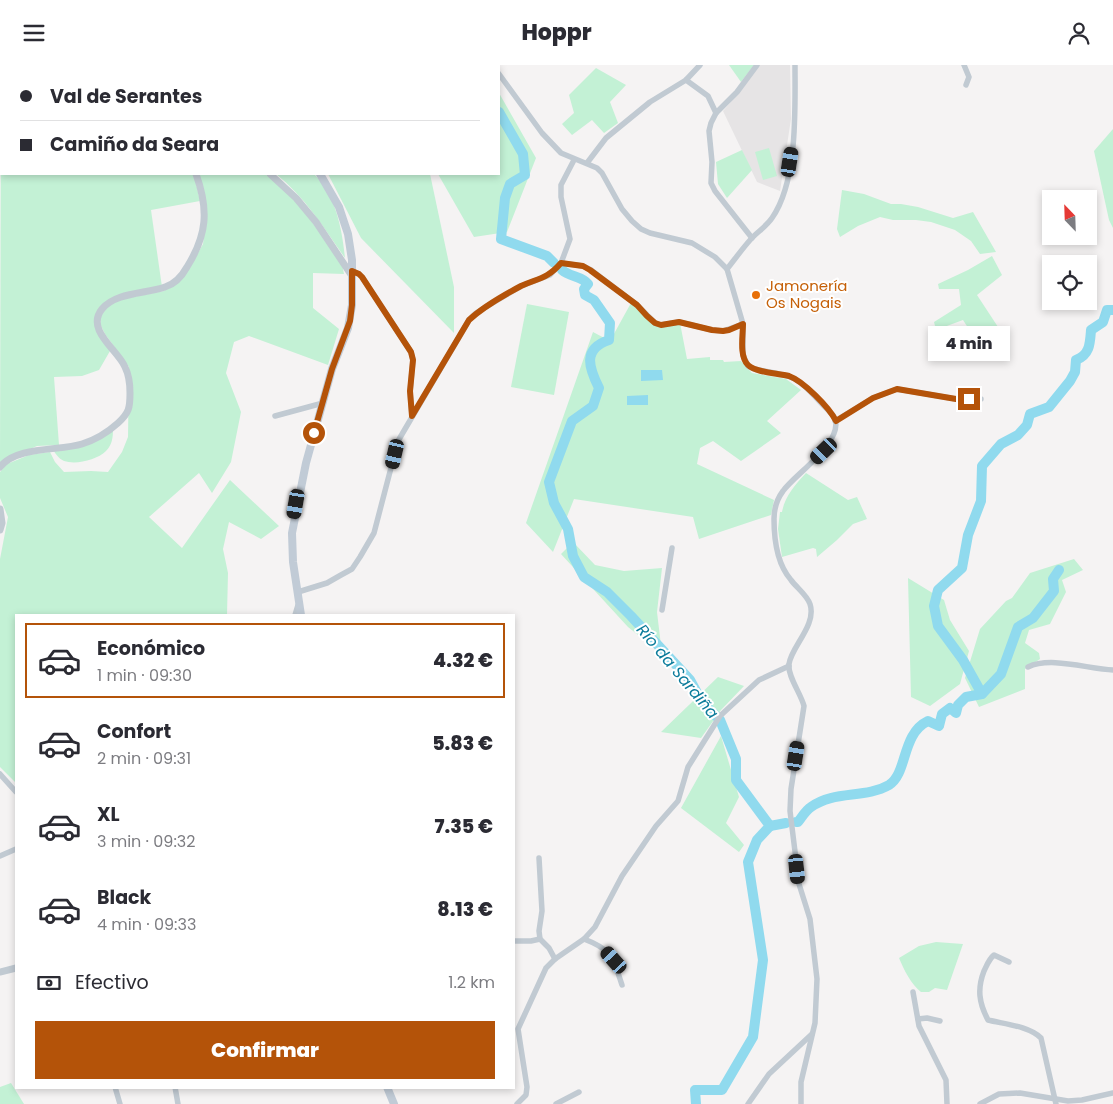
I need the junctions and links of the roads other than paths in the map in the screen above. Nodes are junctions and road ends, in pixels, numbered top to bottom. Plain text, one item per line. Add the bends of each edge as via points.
1 (700, 65) edge
2 (757, 65) edge
3 (795, 65) edge
4 (964, 65) edge
5 (500, 75) edge
6 (686, 80) junction
7 (966, 85) dead end
8 (716, 113) junction
9 (574, 159) junction
10 (587, 163) junction
11 (196, 175) edge
12 (271, 175) edge
13 (321, 175) edge
14 (752, 238) junction
15 (561, 263) junction
16 (727, 269) junction
17 (352, 273) junction
18 (743, 324) junction
19 (980, 399) dead end
20 (323, 403) junction
21 (274, 416) dead end
22 (412, 416) junction
23 (836, 421) junction
24 (0, 467) edge
25 (0, 509) edge
26 (0, 530) edge
27 (672, 548) dead end
28 (298, 592) junction
29 (299, 603) junction
30 (662, 610) dead end
31 (295, 614) edge
32 (301, 614) edge
33 (789, 666) junction
34 (1028, 667) dead end
35 (1113, 670) edge
36 (0, 774) edge
37 (15, 791) edge
38 (15, 849) edge
39 (0, 856) edge
40 (539, 858) dead end
41 (540, 939) junction
42 (584, 939) junction
43 (515, 941) edge
44 (555, 959) junction
45 (1009, 962) dead end
46 (15, 968) edge
47 (0, 973) edge
48 (622, 985) dead end
49 (913, 992) dead end
50 (918, 1019) junction
51 (940, 1021) dead end
52 (516, 1028) edge
53 (812, 1034) junction
54 (116, 1089) edge
55 (174, 1089) edge
56 (388, 1089) edge
57 (578, 1091) dead end
58 (1113, 1093) edge
59 (526, 1095) junction
60 (1056, 1102) edge
61 (120, 1104) edge
62 (178, 1104) edge
63 (394, 1104) edge
64 (517, 1104) edge
65 (526, 1104) edge
66 (556, 1104) edge
67 (748, 1104) edge
68 (801, 1104) edge
69 (947, 1104) edge
70 (980, 1104) edge

1 - 6 street
2 - 8 street
3 - 14 street via 793,146 788,179 780,204 764,228
4 - 7 street via 969,77
5 - 9 street via 542,133 561,153
6 - 8 street via 708,97
6 - 10 street via 650,102 606,138
8 - 14 street via 709,131 711,183
9 - 10 street
9 - 15 street via 561,185 570,239
10 - 16 street via 602,173 622,209 641,229 692,243
11 - 24 street via 204,204 204,232 184,273 166,287 134,293 103,307 98,314 100,334 125,366 128,377 130,407 124,416 101,436 82,444 35,451
12 - 17 street via 316,222
13 - 17 main road via 339,207 348,234
14 - 16 street
15 - 18 street via 590,270 637,305 655,323 679,322 723,331
15 - 22 street via 550,275 521,286 469,320
16 - 18 street
17 - 20 main road via 350,321
17 - 22 street via 362,277 411,352
18 - 23 street via 743,355 748,366 796,379
19 - 23 street via 956,399 897,389 873,398
20 - 21 street
20 - 28 main road via 304,471 292,533
22 - 28 street via 398,441 374,533 360,557 352,569 327,583
23 - 33 street via 824,451 783,491 777,502 775,513 780,563 810,605 805,633
25 - 26 street
27 - 30 street
28 - 29 main road
29 - 31 street
29 - 32 main road
33 - 42 street via 759,680 720,716 688,767 678,801 656,826 622,876 595,927
33 - 53 street via 804,707 790,811 799,884 810,919 814,947 817,979
34 - 35 street via 1055,662
36 - 37 street
38 - 39 street
40 - 41 street
41 - 43 street
41 - 44 street
42 - 44 street
42 - 48 street via 606,951 614,960
44 - 52 street via 546,968
45 - 60 street via 994,955 989,959 978,984 982,1009 988,1020 1022,1028 1041,1038
46 - 47 street
49 - 50 street
50 - 51 street
50 - 69 street via 946,1080
52 - 59 street
53 - 67 street via 769,1074
53 - 68 street via 801,1082
54 - 61 street
55 - 62 street
56 - 63 main road
57 - 66 street
58 - 60 street
59 - 64 street
59 - 65 street
60 - 70 street via 1020,1093 999,1094

